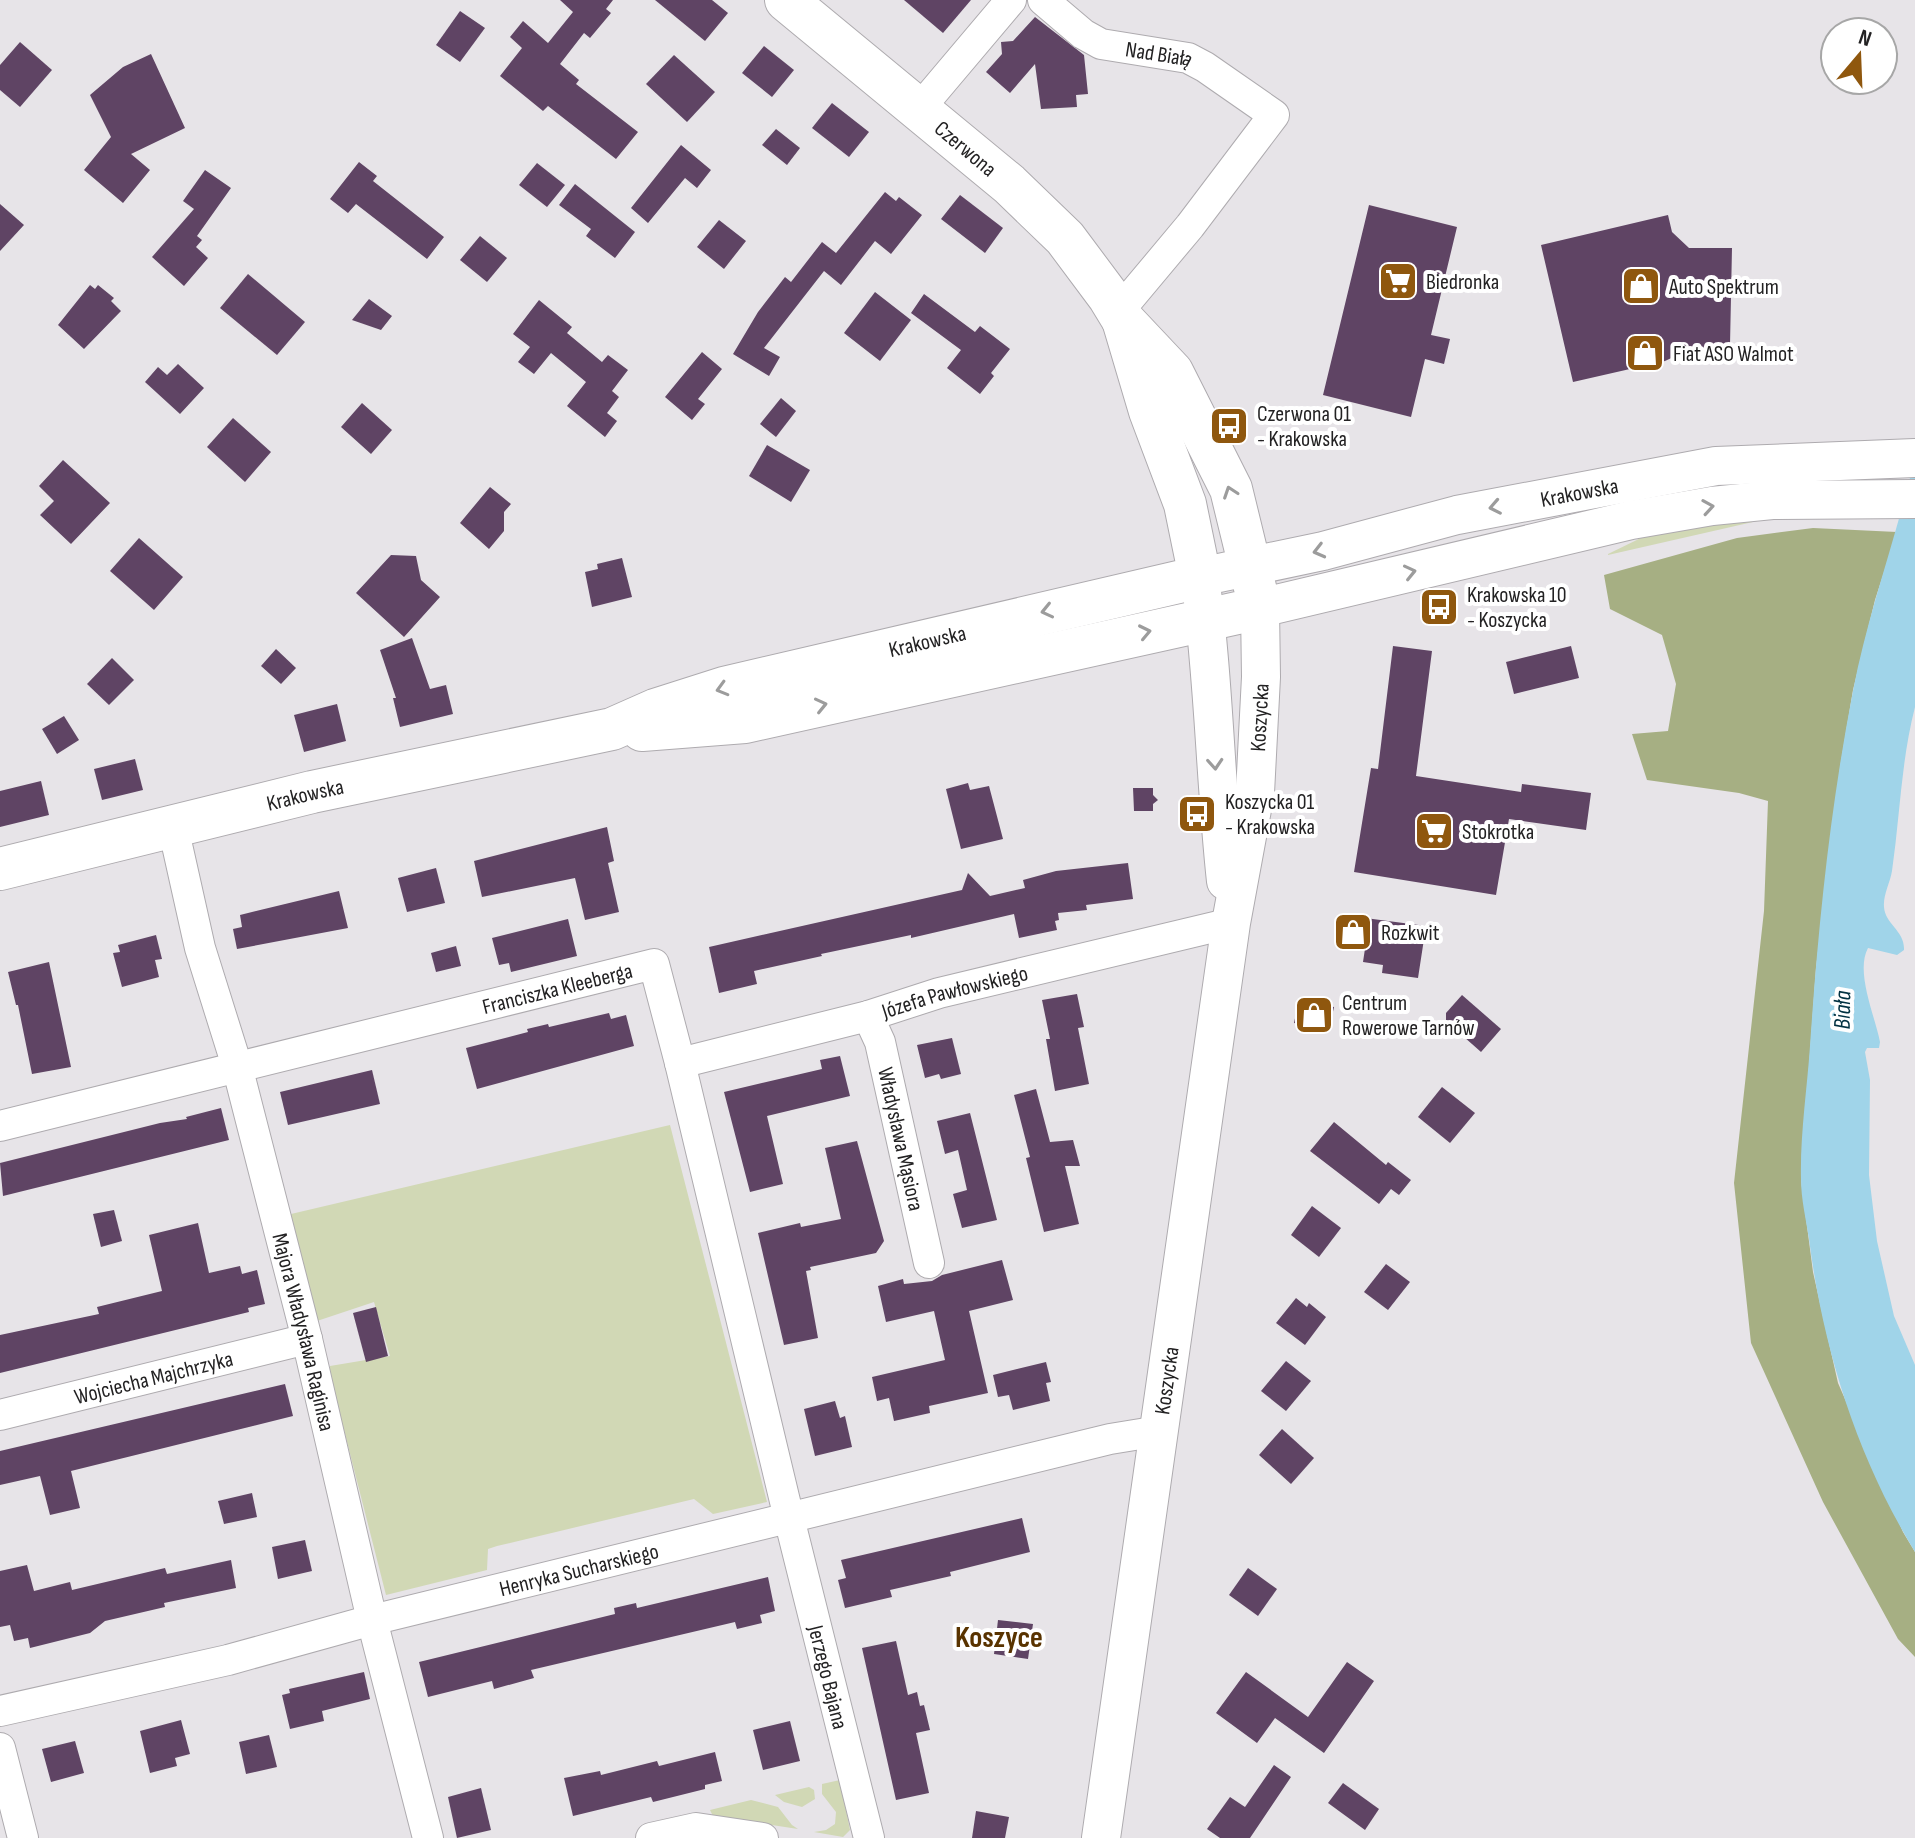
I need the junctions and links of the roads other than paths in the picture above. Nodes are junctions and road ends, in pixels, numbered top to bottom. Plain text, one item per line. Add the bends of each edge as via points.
1 (786, 0) edge
2 (1011, 0) edge
3 (1043, 0) edge
4 (919, 109) junction
5 (1121, 316) junction
6 (1915, 458) edge
7 (1915, 499) edge
8 (1251, 567) junction
9 (1200, 577) junction
10 (1260, 608) junction
11 (1206, 620) junction
12 (612, 729) junction
13 (173, 827) junction
14 (0, 869) edge
15 (1231, 923) junction
16 (868, 1016) junction
17 (680, 1063) junction
18 (237, 1066) junction
19 (0, 1126) edge
20 (929, 1263) dead end
21 (307, 1339) junction
22 (0, 1415) edge
23 (1159, 1431) junction
24 (789, 1518) junction
25 (372, 1620) junction
26 (0, 1711) edge
27 (0, 1748) edge
28 (23, 1838) edge
29 (428, 1838) edge
30 (651, 1838) edge
31 (763, 1838) edge
32 (869, 1838) edge
33 (1101, 1838) edge

1 - 4 main road, Czerwona
2 - 4 street
3 - 5 street, Nad Białą via 1101,44 1188,58 1274,115
4 - 5 main road, Czerwona via 1065,238
8 -> 5 main road, Czerwona via 1231,489 1207,439 1172,372
5 - 9 main road, Czerwona via 1185,504
6 -> 8 street, Krakowska via 1716,466 1457,515
10 -> 7 street, Krakowska via 1631,520 1712,506
8 - 9 street, Krakowska
8 - 10 main road
9 - 11 street
9 -> 12 main road, Krakowska via 724,688
10 - 11 main road, Krakowska
10 - 15 street, Koszycka via 1255,793
12 -> 11 main road, Krakowska via 745,722
11 -> 15 street, Koszycka
12 - 13 main road, Krakowska
13 - 14 main road, Krakowska
13 - 18 street, Majora Władysława Raginisa via 200,948
15 - 16 street, Józefa Pawłowskiego via 939,993
15 - 23 street, Koszycka
16 - 17 street, Józefa Pawłowskiego
16 - 20 street, Władysława Mąsiora via 880,1042
17 - 18 street, Franciszka Kleeberga via 654,964
17 - 24 street, Franciszka Kleeberga
18 - 19 street, Franciszka Kleeberga
18 - 21 street, Majora Władysława Raginisa
21 - 22 street, Wojciecha Majchrzyka
21 - 25 street, Majora Władysława Raginisa
23 - 24 street, Henryka Sucharskiego
23 - 33 street, Koszycka
24 - 25 street, Henryka Sucharskiego
24 - 32 street, Jerzego Bajana
25 - 26 street, Henryka Sucharskiego via 228,1660
25 - 29 street, Majora Władysława Raginisa
27 - 28 street
30 - 31 street via 696,1828

